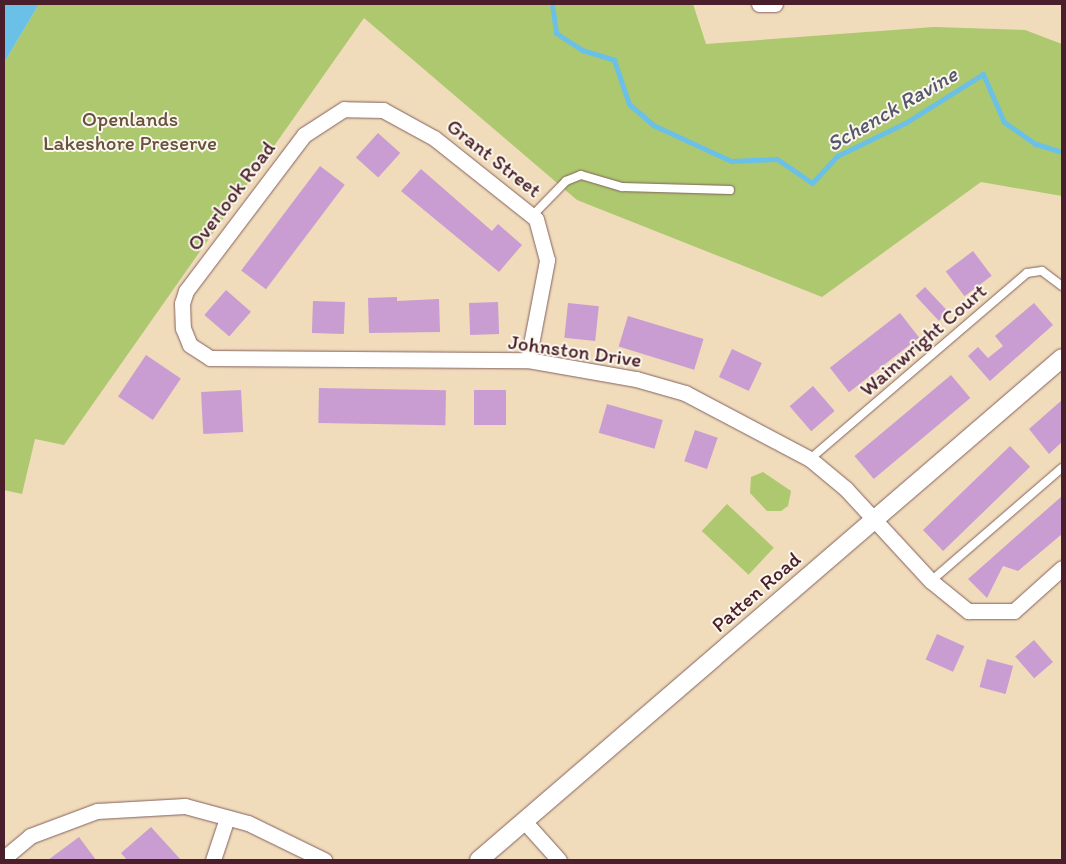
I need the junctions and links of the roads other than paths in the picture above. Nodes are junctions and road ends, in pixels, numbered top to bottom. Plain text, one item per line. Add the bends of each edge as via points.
1 (759, 4) edge
2 (775, 4) edge
3 (344, 109) joint
4 (730, 190) dead end
5 (532, 216) junction
6 (1062, 286) edge
7 (183, 328) joint
8 (1062, 358) edge
9 (528, 360) junction
10 (810, 459) junction
11 (1062, 468) edge
12 (874, 520) junction
13 (1062, 568) edge
14 (931, 582) junction
15 (227, 818) junction
16 (524, 821) junction
17 (4, 858) edge
18 (214, 860) edge
19 (324, 860) edge
20 (478, 860) edge
21 (559, 860) edge

1 - 2 street
3 - 5 street, Grant Street via 383,110 434,138
3 - 7 street, Overlook Road via 304,135 186,291
4 - 5 lane via 622,187 580,175 566,181
5 - 9 street, Grant Street via 547,260
6 - 10 lane, Wainwright Court via 1042,271 1027,273
7 - 9 street, Johnston Drive via 190,345 210,358
8 - 12 street, Patten Road
9 - 10 street, Johnston Drive via 636,379 685,393
10 - 12 street, Johnston Drive
11 - 14 lane
12 - 14 street, Johnston Drive
12 - 16 street, Patten Road
13 - 14 street, Johnston Drive via 1014,611 968,611
15 - 17 street via 185,806 98,811 30,836
15 - 18 street
15 - 19 street
16 - 20 street, Patten Road
16 - 21 street

